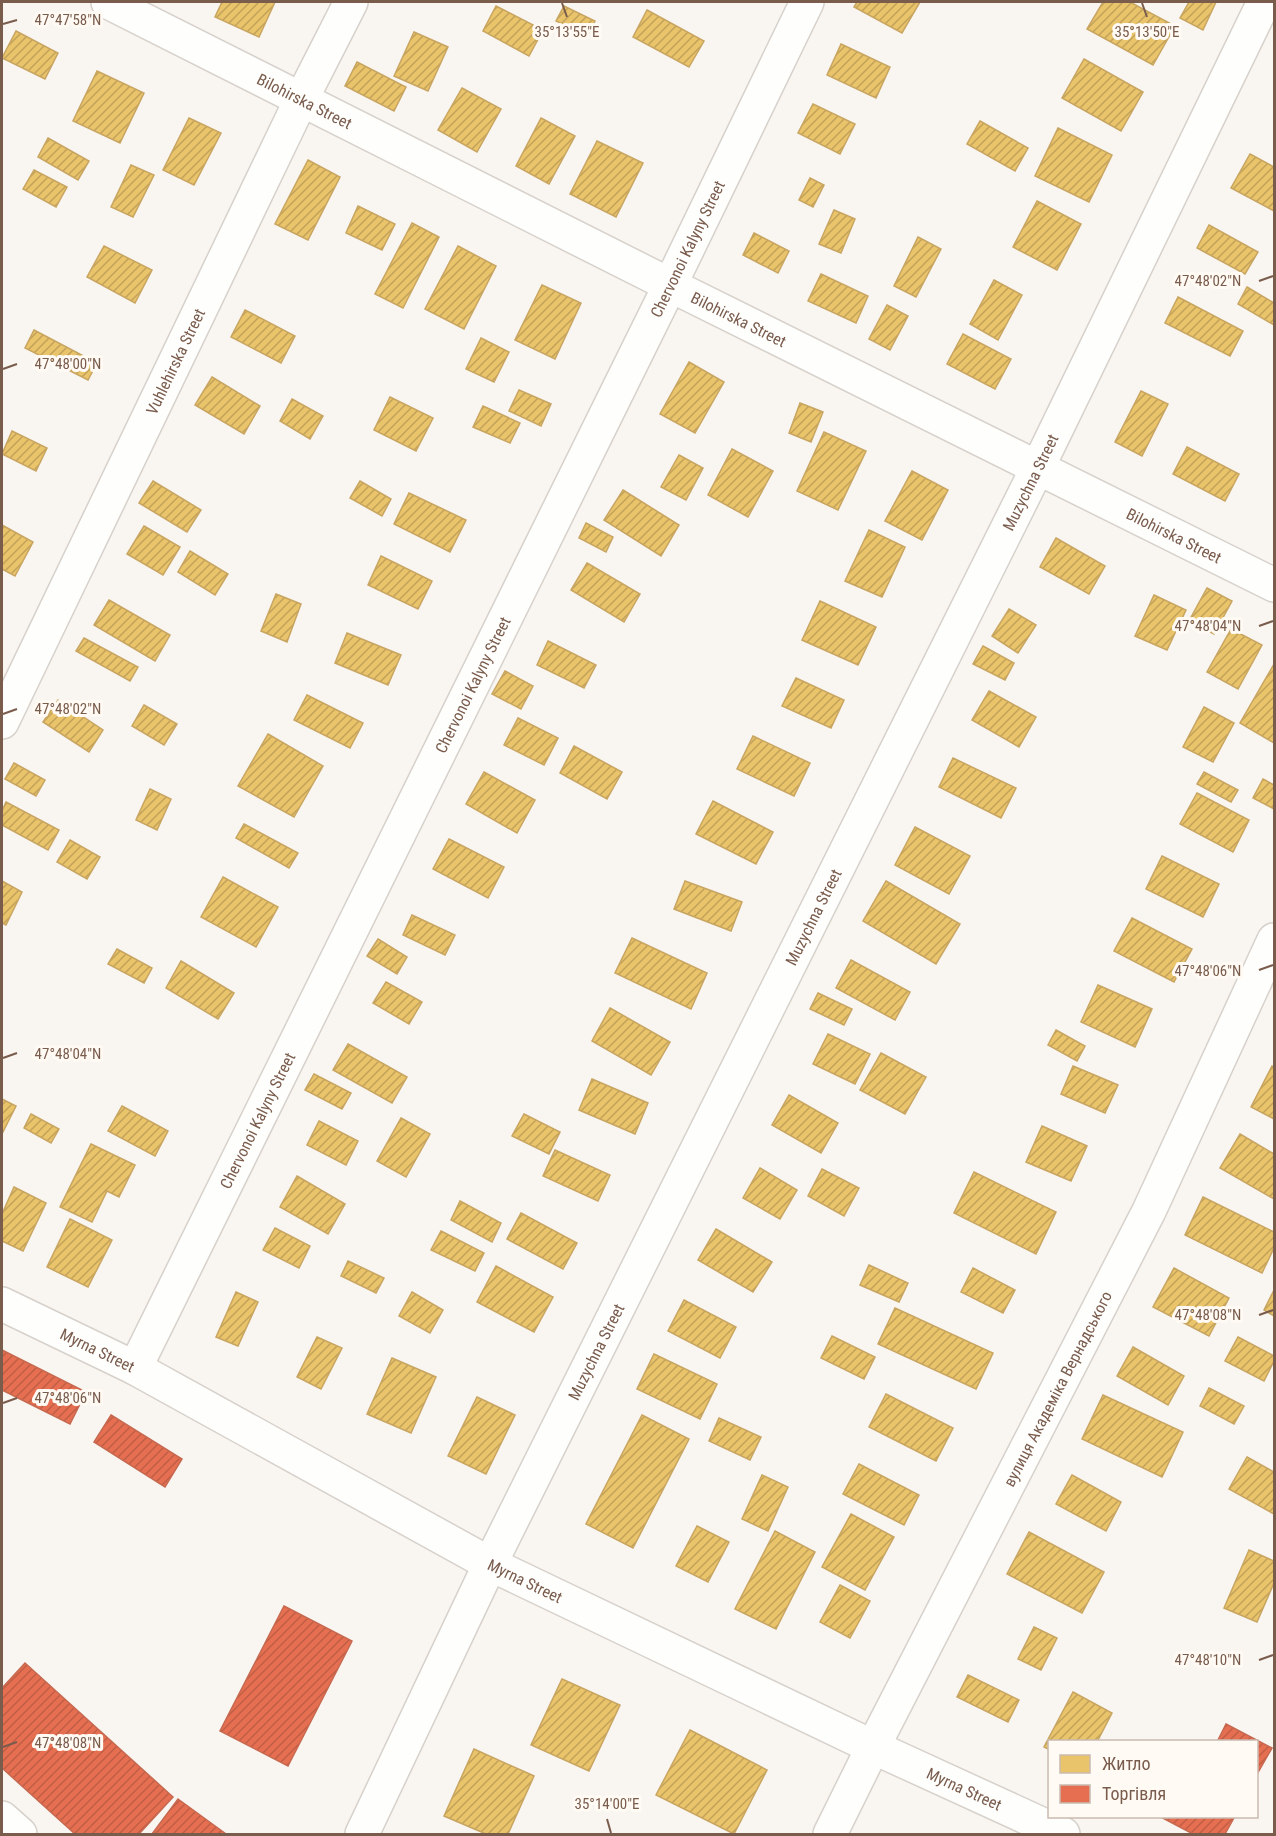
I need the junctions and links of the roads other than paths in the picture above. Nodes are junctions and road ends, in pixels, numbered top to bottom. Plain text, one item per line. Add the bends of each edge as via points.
1 (108, 2) edge
2 (351, 2) edge
3 (807, 2) edge
4 (1264, 2) edge
5 (301, 100) junction
6 (670, 285) junction
7 (1037, 469) junction
8 (1275, 585) edge
9 (2, 722) edge
10 (1275, 940) edge
11 (2, 1304) edge
12 (135, 1368) junction
13 (490, 1564) junction
14 (873, 1747) junction
15 (2, 1818) edge
16 (20, 1834) edge
17 (362, 1834) edge
18 (830, 1834) edge
19 (1063, 1834) edge

1 - 5 street, Bilohirska Street
2 - 5 street, Vuhlehirska Street
3 - 6 street, Chervonoi Kalyny Street
4 - 7 street, Muzychna Street
5 - 6 street, Bilohirska Street
5 - 9 street, Vuhlehirska Street
6 - 7 street, Bilohirska Street
6 - 12 street, Chervonoi Kalyny Street
7 - 8 street, Bilohirska Street
7 - 13 street, Muzychna Street
10 - 14 street, вулиця Академіка Вернадського via 1149,1210
11 - 12 street, Myrna Street
12 - 13 street, Myrna Street
13 - 14 street, Myrna Street
13 - 17 street, Muzychna Street
14 - 18 street, вулиця Академіка Вернадського
14 - 19 street, Myrna Street
15 - 16 street

